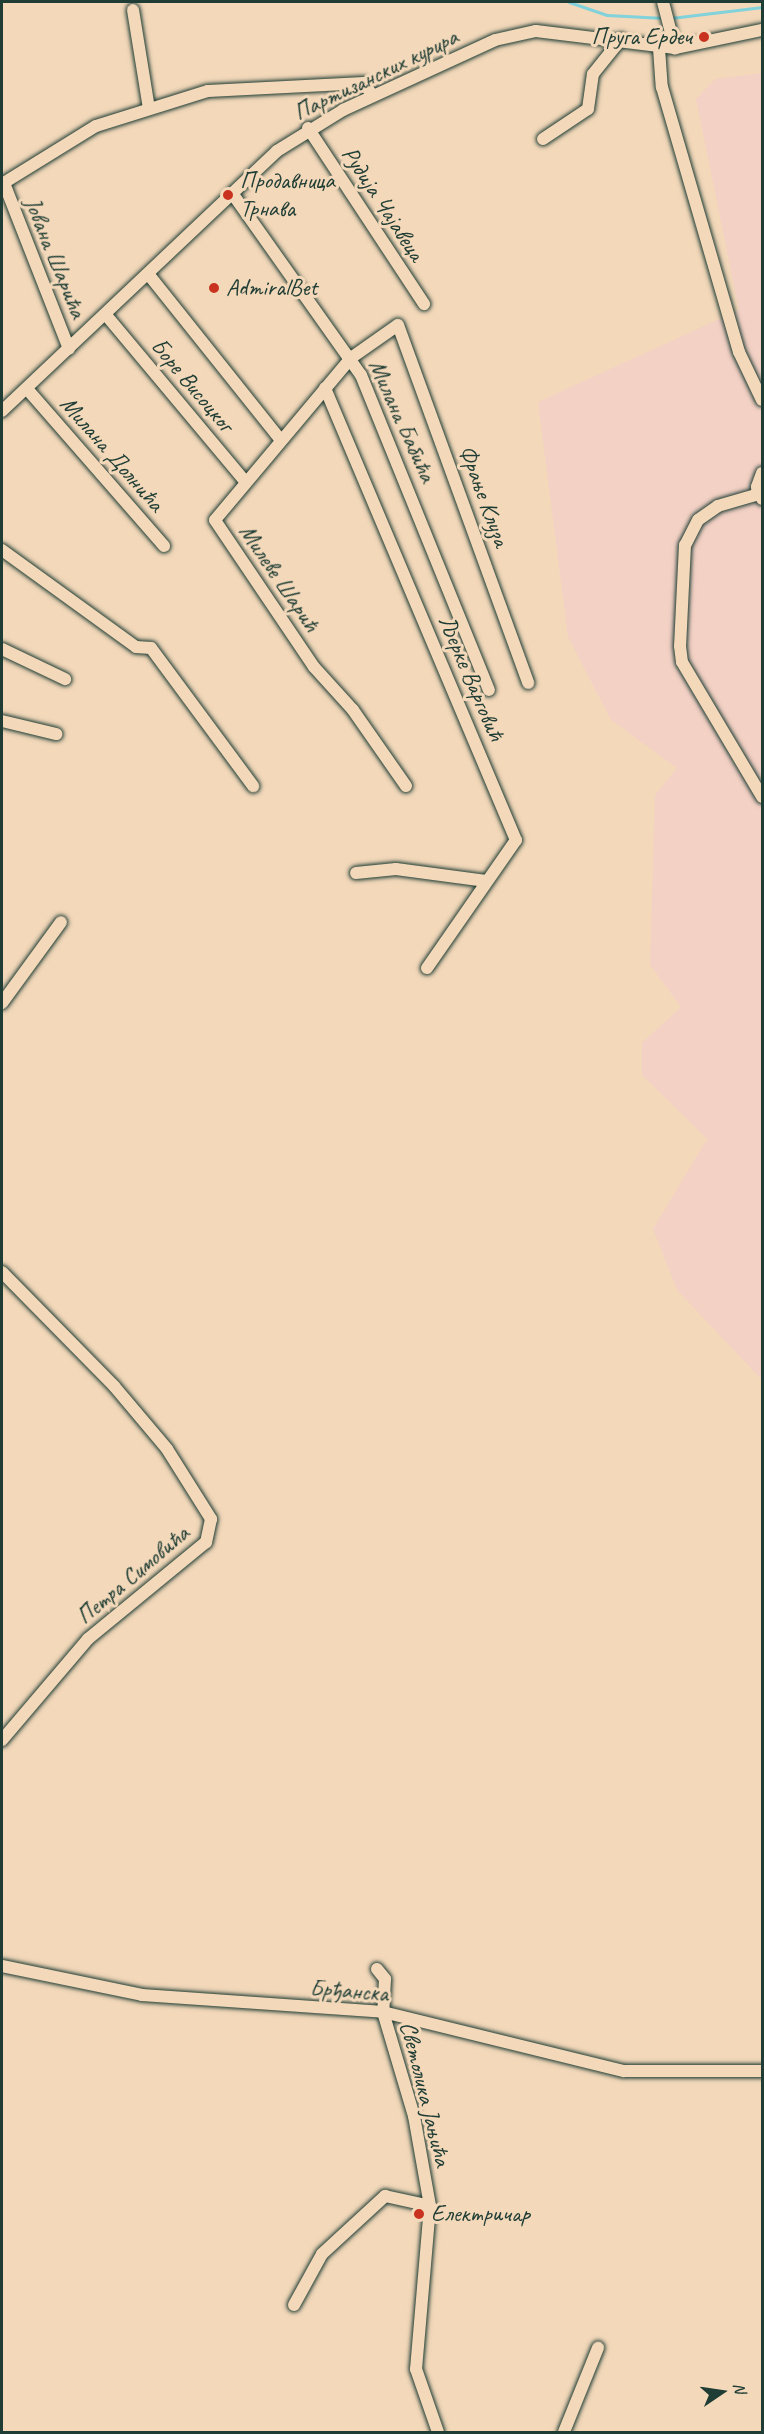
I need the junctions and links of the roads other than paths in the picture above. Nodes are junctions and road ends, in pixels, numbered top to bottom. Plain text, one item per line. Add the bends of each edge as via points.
1 (663, 2) edge
2 (133, 10) dead end
3 (762, 30) edge
4 (621, 39) junction
5 (659, 48) junction
6 (675, 48) junction
7 (372, 95) junction
8 (149, 109) junction
9 (308, 128) junction
10 (543, 139) dead end
11 (3, 184) edge
12 (232, 193) junction
13 (149, 274) junction
14 (424, 304) dead end
15 (106, 315) junction
16 (398, 325) joint
17 (69, 349) junction
18 (351, 358) junction
19 (325, 388) junction
20 (28, 390) junction
21 (762, 400) edge
22 (2, 411) edge
23 (280, 440) junction
24 (762, 473) edge
25 (245, 481) junction
26 (761, 497) edge
27 (164, 546) dead end
28 (2, 550) edge
29 (2, 649) edge
30 (65, 679) dead end
31 (528, 683) dead end
32 (489, 690) dead end
33 (2, 722) edge
34 (56, 734) dead end
35 (254, 786) dead end
36 (406, 786) dead end
37 (762, 797) edge
38 (356, 873) dead end
39 (486, 881) junction
40 (61, 922) dead end
41 (427, 968) dead end
42 (2, 1004) edge
43 (2, 1272) edge
44 (2, 1740) edge
45 (2, 1966) edge
46 (376, 1969) dead end
47 (383, 2012) junction
48 (762, 2071) edge
49 (430, 2206) junction
50 (294, 2305) dead end
51 (598, 2348) dead end
52 (438, 2433) edge
53 (564, 2433) edge

1 - 6 street
2 - 8 street
3 - 6 street, Партизанских курира
4 - 5 street, Партизанских курира
4 - 7 street, Партизанских курира via 536,31 495,40
4 - 10 street via 593,74 588,109
5 - 6 street, Партизанских курира
5 - 21 street via 662,87 739,352
7 - 8 street via 364,83 225,88
7 - 9 street, Партизанских курира
8 - 11 street via 96,126
9 - 12 street, Партизанских курира
9 - 14 street, Рудија Чајавеца
11 - 17 street, Јована Шарића
12 - 13 street, Партизанских курира
12 - 18 street, Милана Бабића
13 - 15 street, Партизанских курира
13 - 23 street
15 - 17 street, Партизанских курира
15 - 25 street, Боре Висоцког
16 - 18 street, Милеве Шарић
16 - 31 street, Фрање Клуза
17 - 20 street, Партизанских курира
18 - 19 street, Милеве Шарић
18 - 32 street, Милана Бабића via 423,521
19 - 23 street, Милеве Шарић
19 - 39 street, Љерке Варговић via 516,840
20 - 22 street, Партизанских курира
20 - 27 street, Милана Долнића
23 - 25 street, Милеве Шарић
24 - 26 street
25 - 36 street, Милеве Шарић via 215,520 314,667 353,710
26 - 37 street via 718,506 698,520 685,545 680,646 682,662
28 - 35 street via 136,646 151,648
29 - 30 street
33 - 34 street
38 - 39 street via 396,869
39 - 41 street, Љерке Варговић
40 - 42 street
43 - 44 street, Петра Симовића via 114,1386 167,1449 211,1519 206,1542 88,1640
45 - 47 street, Брђанска via 142,1995
46 - 47 street via 385,1979
47 - 48 street, Брђанска via 624,2071
47 - 49 street, Светолика Јањића via 414,2116
49 - 50 street via 385,2196 322,2254
49 - 52 street, Светолика Јањића via 416,2369
51 - 53 street

